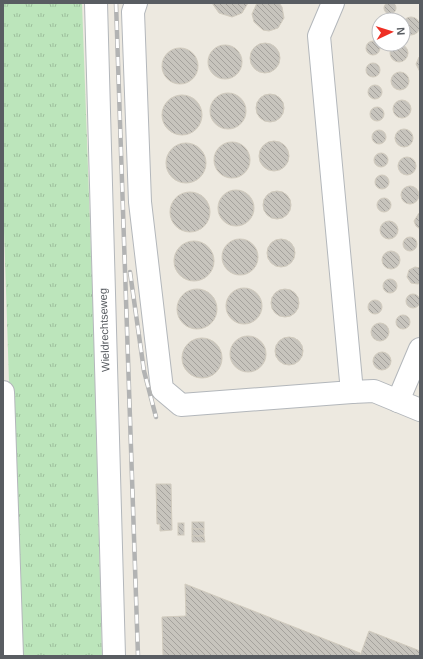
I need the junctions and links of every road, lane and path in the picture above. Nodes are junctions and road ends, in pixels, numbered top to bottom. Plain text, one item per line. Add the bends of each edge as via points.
1 (96, 3) edge
2 (136, 3) edge
3 (333, 3) edge
4 (420, 349) edge
5 (3, 392) edge
6 (352, 392) junction
7 (398, 401) junction
8 (420, 410) edge
9 (12, 656) edge
10 (114, 656) edge

1 - 10 street, Wieldrechtseweg
2 - 6 street via 133,12 140,202 162,389 181,405
3 - 6 street via 319,36
4 - 7 street
5 - 9 street
6 - 7 street via 374,391
7 - 8 street

